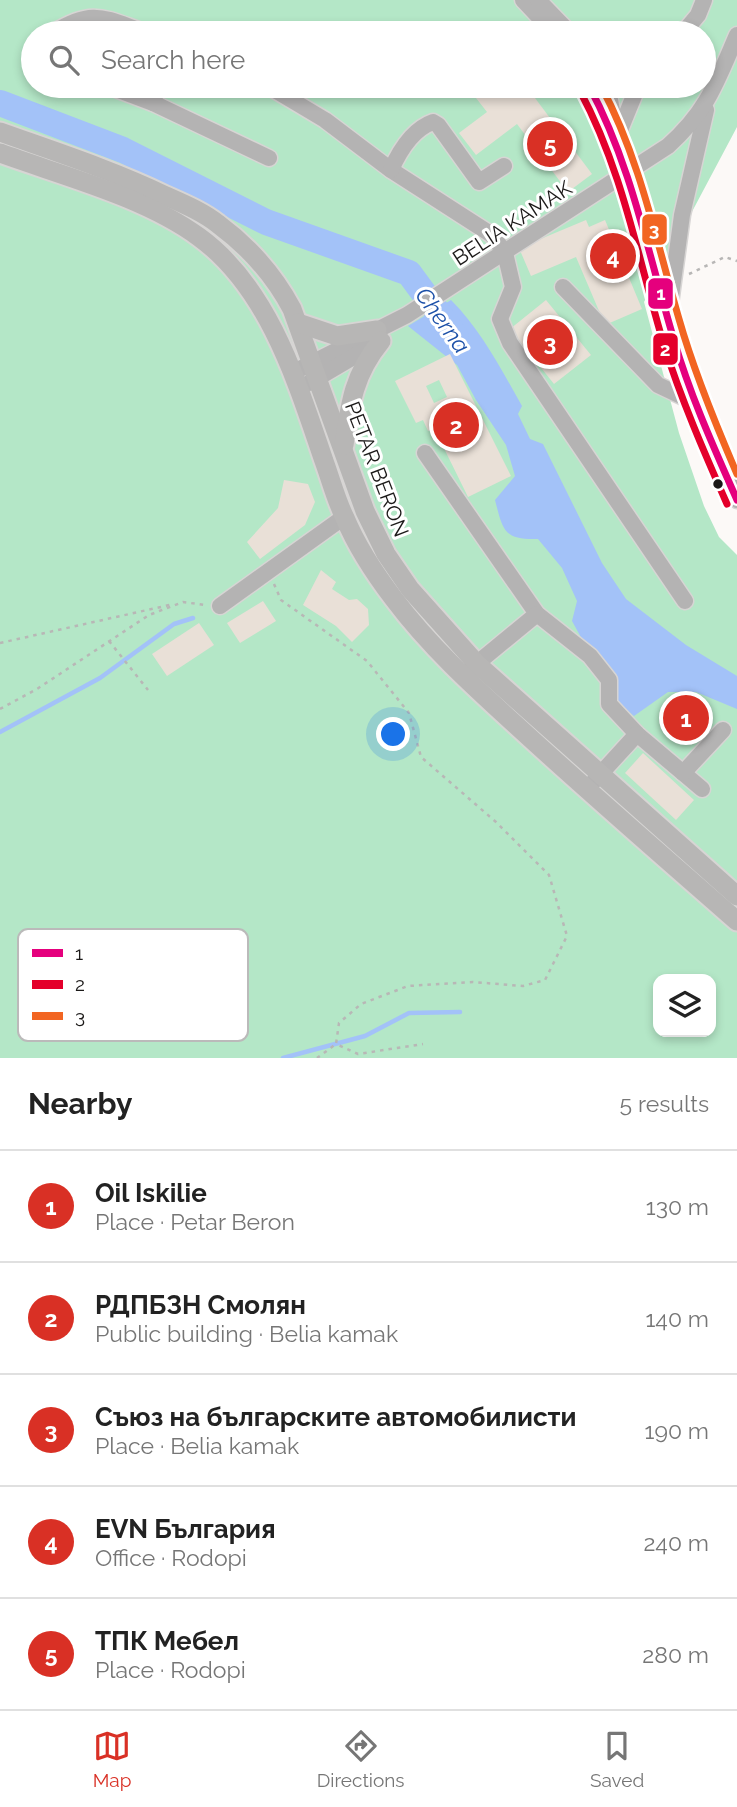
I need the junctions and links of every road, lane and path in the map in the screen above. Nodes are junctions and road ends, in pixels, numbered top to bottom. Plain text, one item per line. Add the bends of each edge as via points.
1 (523, 0) edge
2 (538, 0) edge
3 (704, 0) edge
4 (73, 21) edge
5 (112, 21) edge
6 (543, 21) edge
7 (558, 21) edge
8 (694, 21) edge
9 (737, 35) edge
10 (716, 84) edge
11 (140, 98) edge
12 (154, 98) edge
13 (288, 98) edge
14 (601, 98) edge
15 (633, 98) edge
16 (709, 100) joint
17 (153, 103) junction
18 (0, 132) edge
19 (618, 143) junction
20 (0, 153) edge
21 (269, 158) dead end
22 (504, 166) dead end
23 (391, 170) junction
24 (505, 253) junction
25 (737, 261) edge
26 (687, 275) dead end
27 (563, 287) dead end
28 (298, 323) junction
29 (668, 323) junction
30 (379, 335) junction
31 (315, 370) junction
32 (296, 380) junction
33 (694, 402) junction
34 (344, 449) junction
35 (425, 453) dead end
36 (737, 500) edge
37 (344, 517) junction
38 (269, 571) junction
39 (685, 601) dead end
40 (183, 602) junction
41 (220, 607) joint
42 (537, 614) junction
43 (109, 641) junction
44 (0, 643) edge
45 (470, 670) junction
46 (148, 690) dead end
47 (0, 709) edge
48 (723, 730) dead end
49 (637, 734) junction
50 (682, 773) junction
51 (600, 775) junction
52 (586, 789) junction
53 (702, 789) dead end
54 (737, 896) edge
55 (737, 921) edge
56 (336, 1044) junction
57 (423, 1044) dead end
58 (317, 1058) edge

1 - 6 street
2 - 7 street
3 - 8 street
4 - 5 street via 100,17
9 - 10 street, BELIA KAMAK
11 - 17 street
12 - 17 street
13 - 23 street
14 - 19 street
15 - 19 street
16 - 24 street, BELIA KAMAK via 690,127 668,146
16 - 29 street via 682,215
17 - 21 street
18 - 28 main road, PETAR BERON via 138,182 216,222 274,278
19 - 29 street, bridge
20 - 32 main road, PETAR BERON via 116,195 204,241 247,288
22 - 23 street via 479,183 433,122 399,151
23 - 24 street via 492,235
24 - 30 street, BELIA KAMAK
24 - 39 street via 513,287 500,319 510,343
25 - 26 path via 725,257
27 - 33 street via 658,385
28 - 30 main road via 337,336
28 - 31 main road, PETAR BERON
29 - 33 street
30 - 31 street, BELIA KAMAK
30 - 34 main road via 356,380
31 - 32 street, BELIA KAMAK
31 - 34 main road, PETAR BERON
32 - 37 main road, PETAR BERON
33 - 36 street
34 - 45 main road, PETAR BERON via 365,511 398,573
35 - 42 street
37 - 38 street
37 - 45 main road, PETAR BERON via 368,560 427,640
38 - 41 street
38 - 56 path via 281,600 367,661 409,713 421,757 549,875 567,936 545,981 523,986 473,982 408,986 361,1004 339,1023
40 - 41 path
40 - 43 path via 149,615
40 - 44 path
42 - 45 street
42 - 49 street via 590,656 609,680 609,704
43 - 46 path
43 - 47 path
45 - 51 main road, PETAR BERON
45 - 52 main road, PETAR BERON
48 - 50 street
49 - 50 street
49 - 51 street
50 - 53 street
51 - 52 street
51 - 54 main road, PETAR BERON
52 - 55 main road, PETAR BERON
56 - 57 path via 358,1054
56 - 58 path

